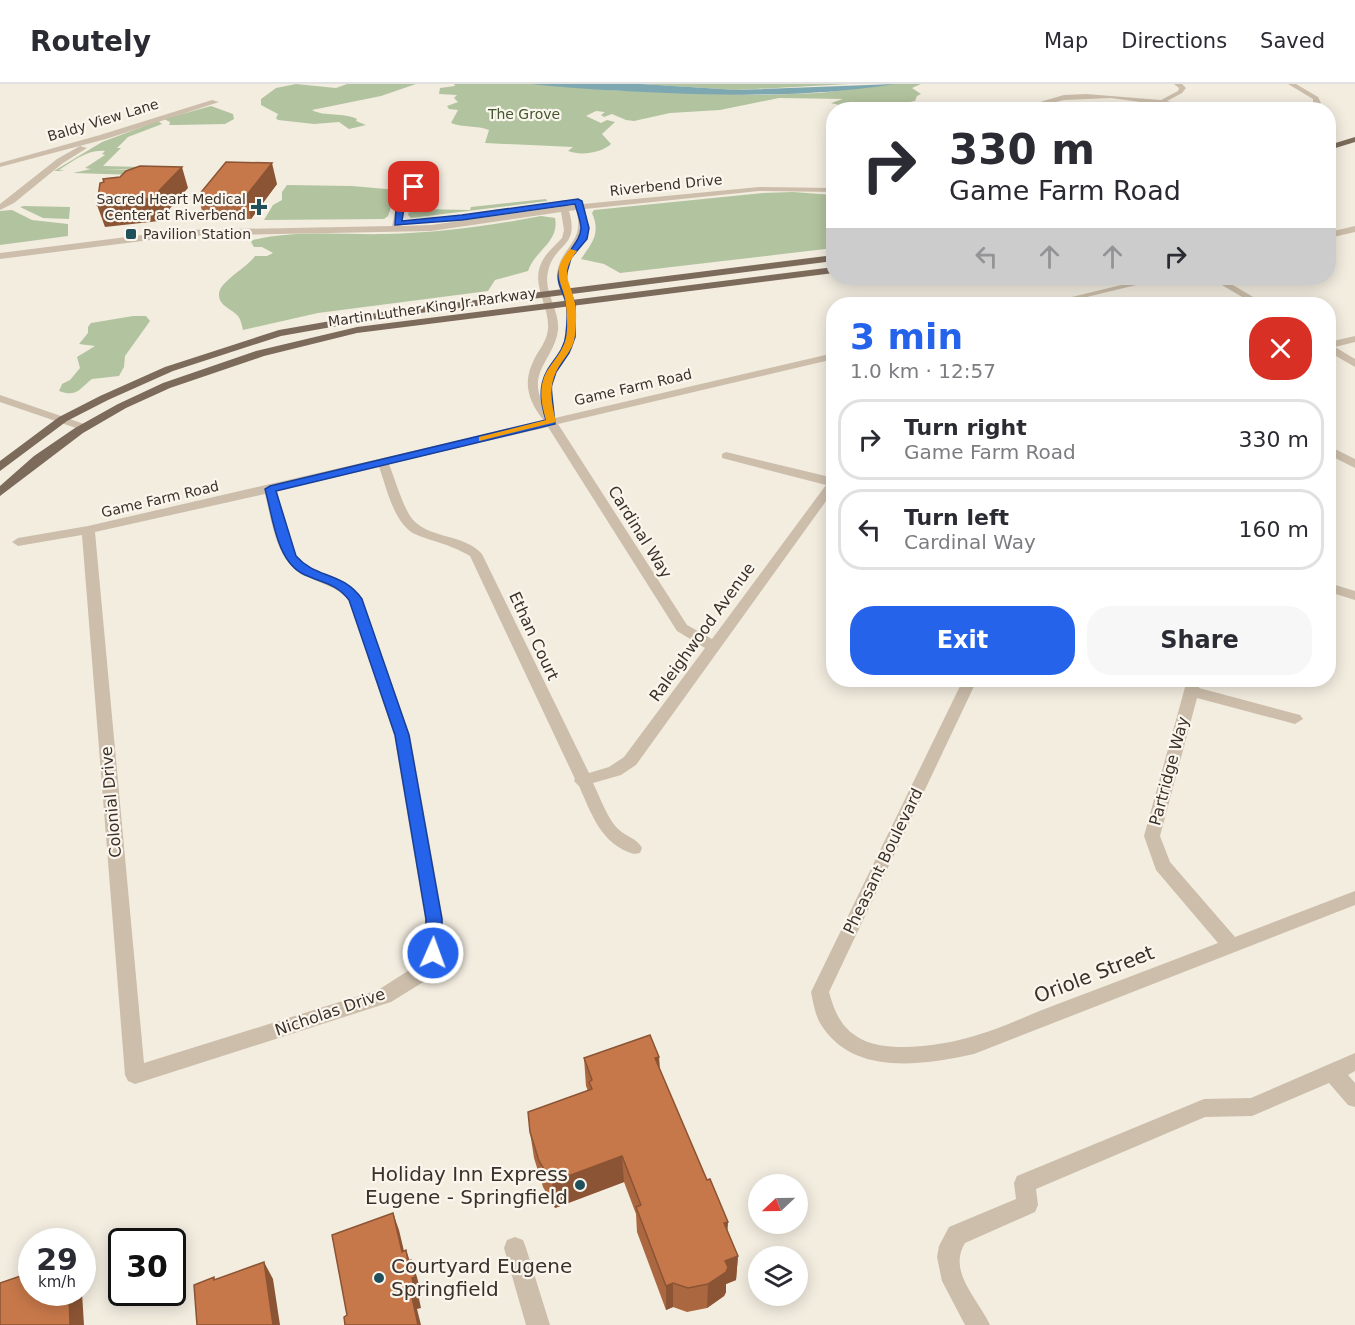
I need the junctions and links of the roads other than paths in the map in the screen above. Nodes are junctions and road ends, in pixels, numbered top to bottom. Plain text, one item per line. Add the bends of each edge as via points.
1 (1177, 84) edge
2 (1294, 84) edge
3 (1164, 100) junction
4 (215, 102) dead end
5 (1040, 102) edge
6 (1170, 102) edge
7 (1317, 102) edge
8 (1355, 130) edge
9 (103, 137) junction
10 (1336, 137) edge
11 (1355, 139) edge
12 (1336, 146) edge
13 (1, 164) edge
14 (826, 185) edge
15 (414, 187) dead end
16 (826, 189) edge
17 (579, 204) junction
18 (564, 206) junction
19 (0, 207) edge
20 (397, 226) junction
21 (1355, 229) edge
22 (1336, 233) edge
23 (0, 250) edge
24 (0, 256) edge
25 (826, 259) edge
26 (826, 271) edge
27 (1135, 285) edge
28 (1227, 285) edge
29 (565, 291) junction
30 (544, 294) junction
31 (1093, 297) edge
32 (1248, 297) edge
33 (571, 304) junction
34 (548, 307) junction
35 (1355, 339) edge
36 (1336, 344) edge
37 (1336, 351) edge
38 (826, 358) edge
39 (1355, 363) edge
40 (0, 398) edge
41 (63, 419) junction
42 (551, 422) junction
43 (83, 427) junction
44 (1336, 454) edge
45 (726, 456) dead end
46 (383, 463) junction
47 (1355, 464) edge
48 (0, 467) edge
49 (826, 480) edge
50 (270, 489) junction
51 (0, 492) edge
52 (826, 492) edge
53 (88, 530) junction
54 (18, 542) dead end
55 (1336, 589) edge
56 (1355, 596) edge
57 (713, 646) junction
58 (967, 687) edge
59 (1192, 687) edge
60 (1199, 687) edge
61 (1295, 719) dead end
62 (582, 781) junction
63 (634, 848) dead end
64 (1355, 898) edge
65 (1231, 945) junction
66 (845, 1041) joint
67 (1355, 1062) edge
68 (1332, 1071) junction
69 (135, 1075) joint
70 (1355, 1098) edge
71 (515, 1248) dead end
72 (538, 1325) edge
73 (978, 1325) edge

1 - 3 street via 1183,88 1180,92
2 - 7 street
3 - 5 street via 1092,93
3 - 6 street
4 - 9 street, Baldy View Lane
8 - 10 main road
9 - 13 street, Baldy View Lane
9 - 19 street via 60,161
11 - 12 main road
14 - 17 street, Riverbend Drive via 755,184
15 - 20 street via 400,208
16 - 17 street, Riverbend Drive via 759,189
17 - 18 street, Riverbend Drive
17 - 29 street, Cardinal Way via 585,228 583,239 567,258 561,280
18 - 20 street, Riverbend Drive
18 - 30 street, Cardinal Way via 570,231 545,262
20 - 23 street, Riverbend Drive via 157,228
20 - 24 street, Riverbend Drive via 182,233
21 - 22 street
25 - 29 main road, Martin Luther King Jr. Parkway
26 - 33 main road, Martin Luther King Jr. Parkway
27 - 31 street
28 - 32 street
29 - 30 main road, Martin Luther King Jr. Parkway
29 - 33 street, Cardinal Way
30 - 34 street, Cardinal Way
30 - 41 main road, Martin Luther King Jr. Parkway via 279,333 170,369
33 - 34 main road, Martin Luther King Jr. Parkway
33 - 42 street, Cardinal Way via 570,337 546,387
34 - 42 street, Cardinal Way via 554,322 552,340 531,375 531,392
34 - 43 main road, Martin Luther King Jr. Parkway via 357,330 289,344 168,384
35 - 36 street
37 - 39 street
38 - 42 street, Game Farm Road
40 - 41 street
41 - 43 street
41 - 48 main road, Martin Luther King Jr. Parkway
42 - 46 street, Game Farm Road
42 - 57 street, Cardinal Way via 681,628
43 - 51 main road, Martin Luther King Jr. Parkway
44 - 47 street
45 - 49 street
46 - 50 street, Game Farm Road
46 - 62 street, Ethan Court via 406,521 419,532 455,542 475,554
50 - 53 street, Game Farm Road
50 - 69 street, Nicholas Drive via 290,556 299,567 341,585 355,599 402,735 434,919 433,953 418,975 384,996
52 - 57 street, Raleighwood Avenue
53 - 54 street, Game Farm Road
53 - 69 street, Colonial Drive
55 - 56 street
57 - 62 street, Raleighwood Avenue via 630,761 615,771
58 - 66 street, Pheasant Boulevard via 820,992 826,1017
59 - 65 street, Partridge Way via 1152,836 1162,865
60 - 61 street
62 - 63 street, Ethan Court via 607,828
64 - 65 street, Oriole Street
65 - 66 street, Oriole Street via 937,1054 869,1053
67 - 68 street
68 - 70 street
68 - 73 street via 1252,1107 1204,1108 1025,1183 1027,1205 957,1235 949,1244 950,1275
71 - 72 street

